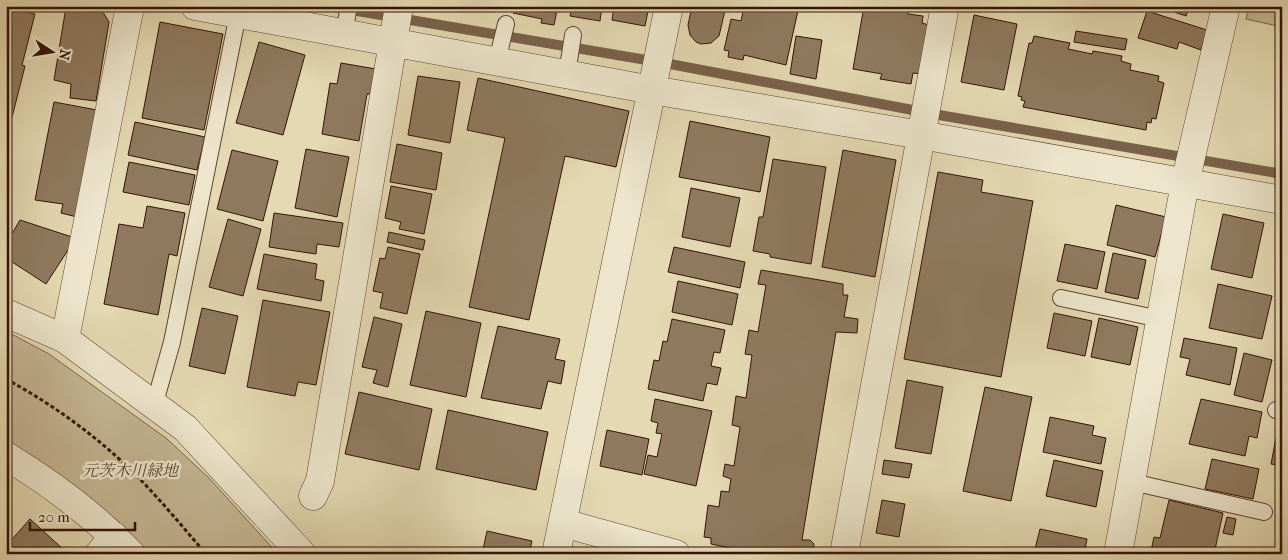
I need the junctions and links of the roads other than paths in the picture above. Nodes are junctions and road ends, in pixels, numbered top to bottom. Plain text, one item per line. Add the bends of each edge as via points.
1 (130, 6) edge
2 (195, 6) edge
3 (349, 6) edge
4 (668, 6) edge
5 (946, 6) edge
6 (1226, 6) edge
7 (228, 10) edge
8 (271, 13) edge
9 (397, 21) edge
10 (506, 24) dead end
11 (344, 33) junction
12 (573, 35) dead end
13 (497, 61) junction
14 (656, 71) junction
15 (567, 74) junction
16 (924, 119) junction
17 (1187, 178) junction
18 (1282, 200) edge
19 (1062, 298) dead end
20 (6, 313) edge
21 (1160, 319) junction
22 (65, 339) junction
23 (154, 406) junction
24 (6, 456) edge
25 (1132, 482) junction
26 (313, 496) dead end
27 (1264, 512) dead end
28 (563, 523) junction
29 (115, 548) edge
30 (302, 554) edge
31 (556, 554) edge
32 (676, 554) edge
33 (844, 554) edge
34 (1118, 554) edge

1 - 22 street
2 - 7 street
3 - 11 lane
4 - 14 street
5 - 16 street
6 - 17 street
7 - 8 street
7 - 23 lane via 172,342
8 - 11 street
9 - 11 street
9 - 13 street
9 - 26 street via 320,481
10 - 13 lane
12 - 15 lane
13 - 15 street
14 - 15 street
14 - 16 street
14 - 28 street
16 - 17 street
16 - 33 street
17 - 18 street
17 - 21 street
19 - 21 lane
20 - 22 street
21 - 25 street
22 - 23 street
23 - 30 street via 185,428
24 - 29 street via 77,504
25 - 27 lane
25 - 34 street
28 - 31 street
28 - 32 street

